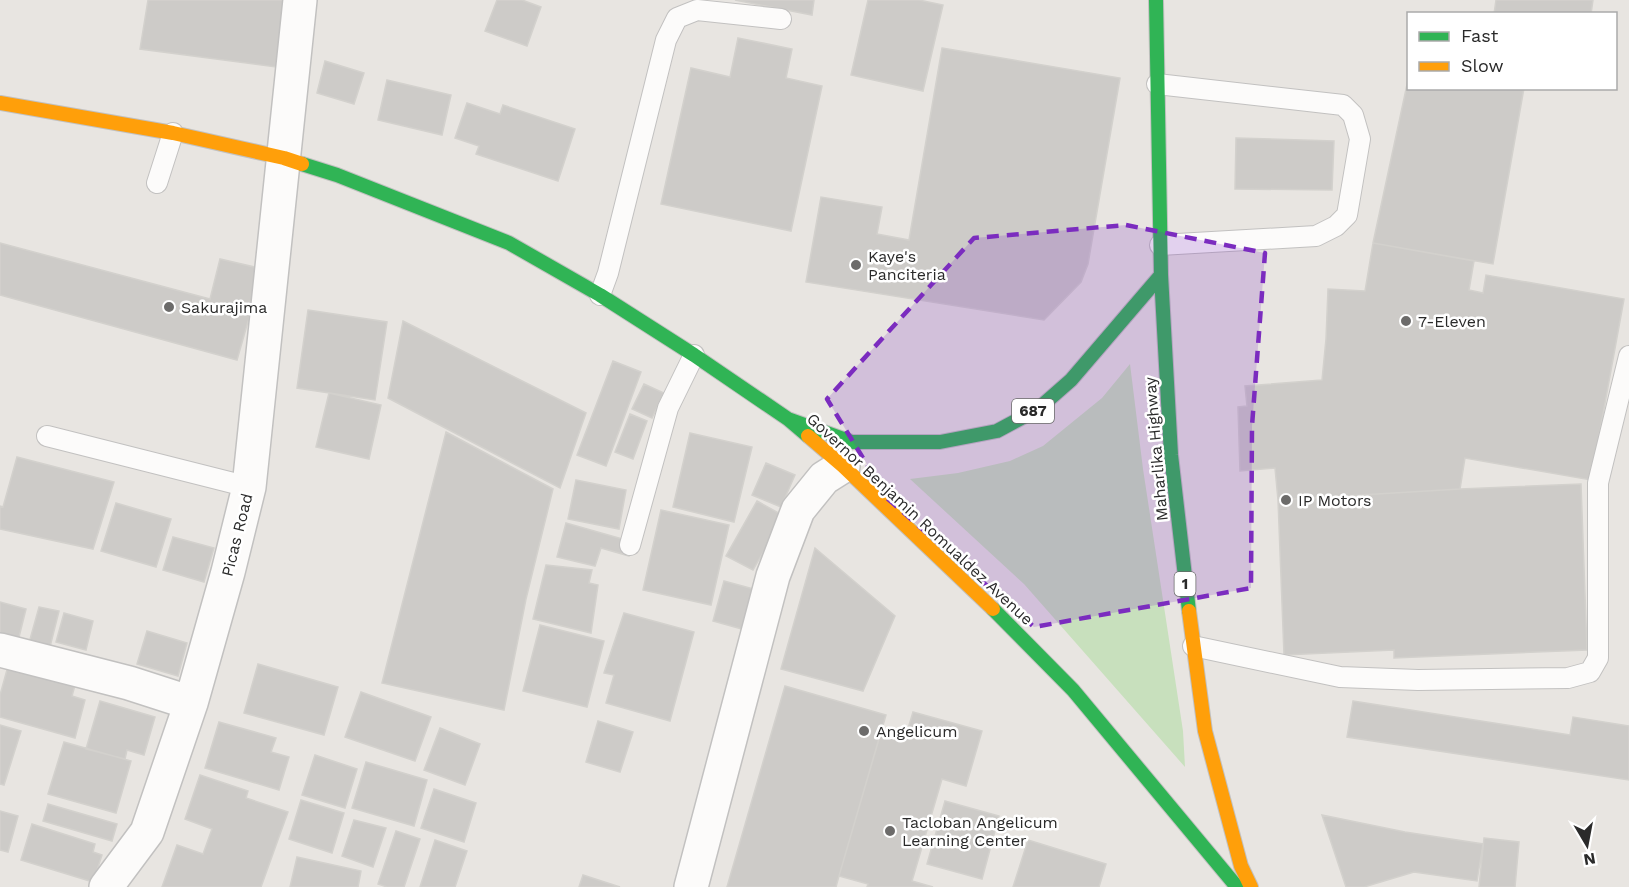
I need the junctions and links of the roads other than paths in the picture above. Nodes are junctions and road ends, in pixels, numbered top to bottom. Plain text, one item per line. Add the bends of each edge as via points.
1 (300, 0) edge
2 (1156, 0) edge
3 (781, 19) dead end
4 (1157, 84) junction
5 (0, 103) edge
6 (173, 133) junction
7 (284, 158) junction
8 (157, 183) dead end
9 (1160, 245) junction
10 (1161, 274) junction
11 (600, 296) junction
12 (694, 356) junction
13 (1629, 356) edge
14 (788, 419) junction
15 (47, 436) dead end
16 (843, 466) junction
17 (249, 487) junction
18 (630, 545) dead end
19 (1193, 646) junction
20 (0, 650) edge
21 (191, 703) junction
22 (105, 887) edge
23 (691, 887) edge
24 (1237, 887) edge
25 (1251, 887) edge

1 - 7 street, Picas Road
2 - 4 main road, Maharlika Highway / 1
3 - 11 lane via 697,10 677,18 666,40
4 - 9 main road, Maharlika Highway / 1
4 - 9 lane via 1343,105 1353,115 1360,139 1347,215 1336,226 1316,236
5 - 6 main road, Governor Benjamin Romualdez Avenue / 687
6 - 7 main road, Governor Benjamin Romualdez Avenue / 687
6 - 8 lane
7 - 11 main road, Governor Benjamin Romualdez Avenue / 687 via 375,189 509,243
7 - 17 street, Picas Road
9 - 10 main road, Maharlika Highway / 1
10 - 14 main road, 687 via 1071,380 1038,409 997,431 940,442 852,442
10 - 19 main road, Maharlika Highway / 1 via 1172,455
11 - 12 main road, Governor Benjamin Romualdez Avenue / 687
12 - 14 main road, Governor Benjamin Romualdez Avenue / 687
12 - 18 lane via 668,408
13 - 19 lane via 1598,483 1598,658 1590,672 1569,678 1340,677
14 - 16 main road, Governor Benjamin Romualdez Avenue / 687
15 - 17 lane
16 - 23 street via 824,478 798,510 773,576
16 - 24 main road, Governor Benjamin Romualdez Avenue / 687 via 986,601 1073,690
17 - 21 street, Picas Road
19 - 25 main road, Maharlika Highway / 1 via 1205,731 1241,866
20 - 21 street
21 - 22 street, Picas Road via 147,832

